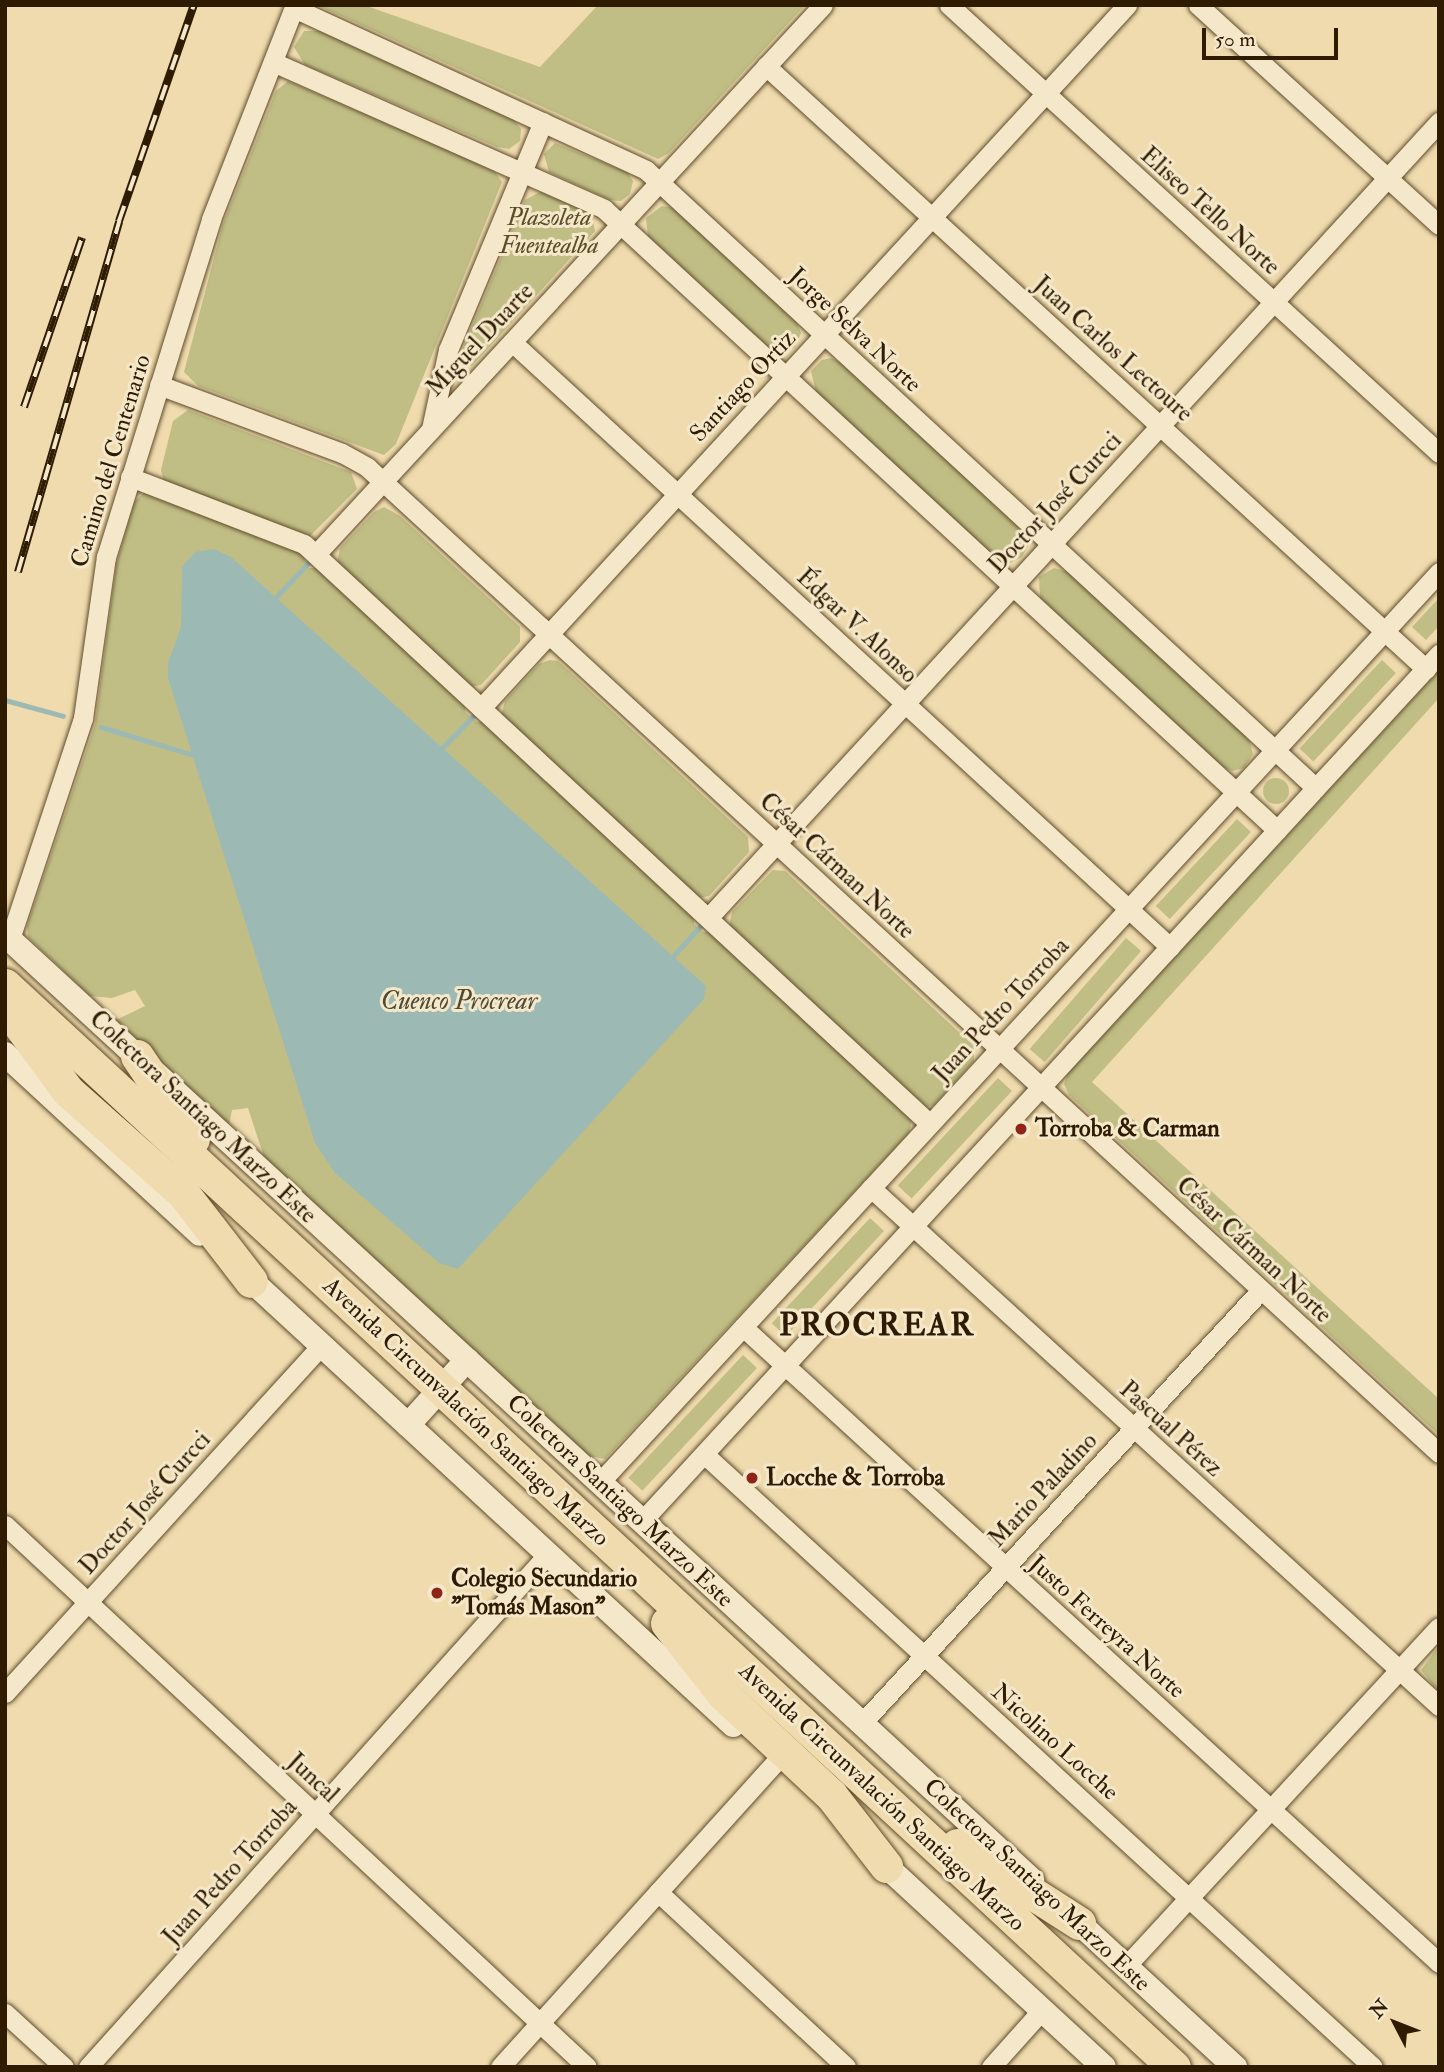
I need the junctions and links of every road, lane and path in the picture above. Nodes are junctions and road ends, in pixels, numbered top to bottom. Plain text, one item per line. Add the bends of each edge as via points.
1 (823, 5) edge
2 (949, 5) edge
3 (1127, 5) edge
4 (1198, 5) edge
5 (294, 7) edge
6 (273, 62) junction
7 (766, 66) junction
8 (1046, 94) junction
9 (543, 122) junction
10 (1439, 122) edge
11 (522, 171) junction
12 (1387, 178) junction
13 (659, 183) junction
14 (932, 217) junction
15 (621, 224) junction
16 (1439, 225) edge
17 (1273, 302) junction
18 (824, 335) junction
19 (512, 342) junction
20 (786, 376) junction
21 (159, 385) junction
22 (1160, 426) junction
23 (431, 430) junction
24 (1439, 453) edge
25 (131, 477) junction
26 (383, 482) junction
27 (677, 494) junction
28 (1051, 544) junction
29 (316, 554) junction
30 (1439, 572) edge
31 (1013, 586) junction
32 (1384, 631) junction
33 (549, 634) junction
34 (1432, 662) edge
35 (905, 704) junction
36 (481, 708) junction
37 (1274, 750) junction
38 (1316, 788) junction
39 (1236, 792) junction
40 (1277, 830) junction
41 (776, 844) junction
42 (1128, 909) junction
43 (708, 918) junction
44 (7, 937) edge
45 (1170, 947) junction
46 (6, 1001) edge
47 (999, 1049) junction
48 (5, 1054) edge
49 (137, 1056) junction
50 (1041, 1087) junction
51 (930, 1124) junction
52 (871, 1188) junction
53 (913, 1226) junction
54 (251, 1281) junction
55 (1261, 1290) junction
56 (375, 1327) junction
57 (743, 1327) junction
58 (321, 1346) junction
59 (467, 1360) junction
60 (785, 1365) junction
61 (426, 1405) junction
62 (1134, 1428) junction
63 (1439, 1453) edge
64 (704, 1454) junction
65 (600, 1482) junction
66 (642, 1521) junction
67 (5, 1525) edge
68 (548, 1554) junction
69 (1006, 1567) junction
70 (88, 1602) junction
71 (667, 1623) junction
72 (1439, 1627) edge
73 (728, 1654) junction
74 (924, 1656) junction
75 (1399, 1670) junction
76 (5, 1693) edge
77 (1439, 1706) edge
78 (862, 1723) junction
79 (775, 1763) junction
80 (1271, 1809) junction
81 (315, 1814) junction
82 (886, 1866) junction
83 (658, 1892) junction
84 (1189, 1898) junction
85 (1079, 1923) junction
86 (1439, 1963) edge
87 (1126, 1966) junction
88 (1042, 2010) junction
89 (5, 2013) edge
90 (540, 2023) junction
91 (64, 2067) edge
92 (88, 2067) edge
93 (500, 2067) edge
94 (587, 2067) edge
95 (846, 2067) edge
96 (991, 2067) edge
97 (1104, 2067) edge
98 (1145, 2067) edge
99 (1174, 2067) edge
100 (1235, 2067) edge
101 (1373, 2067) edge

1 - 7 street, Miguel Duarte
2 - 8 street, Eliseo Tello Norte
3 - 8 street, Santiago Ortiz
4 - 12 street
5 - 6 street, Camino del Centenario
5 - 9 street, Jorge Selva Norte
6 - 11 street
6 - 21 street, Camino del Centenario via 211,219
7 - 13 street, Miguel Duarte
7 - 14 street, Juan Carlos Lectoure
8 - 14 street, Santiago Ortiz
8 - 17 street, Eliseo Tello Norte
9 - 11 street
9 - 13 street, Jorge Selva Norte via 635,163
10 - 12 street, Doctor José Curcci
11 - 15 street via 598,205
11 - 23 street via 448,350
12 - 16 street
12 - 17 street, Doctor José Curcci
13 - 15 street, Miguel Duarte
13 - 18 street, Jorge Selva Norte
14 - 18 street, Santiago Ortiz
14 - 22 street, Juan Carlos Lectoure
15 - 19 street, Miguel Duarte
15 - 20 street
17 - 22 street, Doctor José Curcci
17 - 24 street, Eliseo Tello Norte
18 - 20 street, Santiago Ortiz
18 - 28 street, Jorge Selva Norte
19 - 23 street, Miguel Duarte
19 - 27 street, Édgar V. Alonso
20 - 27 street, Santiago Ortiz
20 - 31 street
21 - 25 street, Camino del Centenario
21 - 26 street, César Cárman Norte via 348,455
22 - 28 street, Doctor José Curcci
22 - 32 street, Juan Carlos Lectoure
23 - 26 street, Miguel Duarte
25 - 29 street via 295,539
25 - 44 street, Camino del Centenario via 100,579 83,718
26 - 29 street, Miguel Duarte
26 - 33 street, César Cárman Norte
27 - 33 street, Santiago Ortiz
27 - 35 street, Édgar V. Alonso
28 - 31 street, Doctor José Curcci
28 - 37 street, Jorge Selva Norte
29 - 36 street
30 - 32 street, Juan Pedro Torroba
31 - 35 street, Doctor José Curcci
31 - 39 street
32 - 34 street, Juan Carlos Lectoure
32 - 37 street, Juan Pedro Torroba
33 - 36 street, Santiago Ortiz
33 - 41 street, César Cárman Norte
34 - 38 street
35 - 41 street, Doctor José Curcci
35 - 42 street, Édgar V. Alonso
36 - 43 street
37 - 38 street, Jorge Selva Norte
37 - 39 street, Juan Pedro Torroba
38 - 40 street
39 - 40 street
39 - 42 street, Juan Pedro Torroba
40 - 45 street
41 - 43 street, Doctor José Curcci
41 - 47 street, César Cárman Norte
42 - 45 street, Édgar V. Alonso
42 - 47 street, Juan Pedro Torroba
43 - 51 street
44 - 49 street, Colectora Santiago Marzo Este
45 - 50 street
46 - 54 highway via 68,1091 183,1193
46 - 56 highway, Avenida Circunvalación Santiago Marzo
46 - 61 highway, Avenida Circunvalación Santiago Marzo
47 - 50 street, César Cárman Norte
47 - 51 street, Juan Pedro Torroba
48 - 54 street
49 - 56 highway via 184,1130 303,1243
49 - 59 street, Colectora Santiago Marzo Este
50 - 53 street
50 - 55 street, César Cárman Norte
51 - 52 street, Juan Pedro Torroba
52 - 53 street, Pascual Pérez
52 - 57 street, Juan Pedro Torroba
53 - 60 street
53 - 62 street, Pascual Pérez
54 - 58 street
55 - 62 street, Mario Paladino
55 - 63 street, César Cárman Norte
56 - 61 highway, Avenida Circunvalación Santiago Marzo
57 - 60 street, Justo Ferreyra Norte
57 - 65 street, Juan Pedro Torroba
58 - 61 street
58 - 70 street, Doctor José Curcci
59 - 61 street
59 - 65 street, Colectora Santiago Marzo Este
60 - 64 street
60 - 69 street, Justo Ferreyra Norte
61 - 68 street
61 - 71 highway, Avenida Circunvalación Santiago Marzo
61 - 73 highway, Avenida Circunvalación Santiago Marzo
62 - 69 street, Mario Paladino
62 - 75 street, Pascual Pérez
64 - 66 street
64 - 74 street, Nicolino Locche
65 - 66 street, Colectora Santiago Marzo Este
66 - 78 street, Colectora Santiago Marzo Este
67 - 70 street, Juncal
68 - 79 street
68 - 81 street, Juan Pedro Torroba
69 - 74 street, Mario Paladino
69 - 80 street, Justo Ferreyra Norte
70 - 76 street, Doctor José Curcci
70 - 81 street, Juncal
71 - 82 highway via 723,1694 831,1795
71 - 98 highway, Avenida Circunvalación Santiago Marzo
72 - 75 street
73 - 85 highway via 835,1733 959,1846
73 - 99 highway, Avenida Circunvalación Santiago Marzo
74 - 78 street, Mario Paladino
74 - 84 street, Nicolino Locche
75 - 77 street, Pascual Pérez
75 - 80 street
78 - 85 street, Colectora Santiago Marzo Este
79 - 82 street
79 - 83 street
80 - 84 street
80 - 86 street, Justo Ferreyra Norte
81 - 90 street, Juncal
81 - 92 street, Juan Pedro Torroba
82 - 88 street
83 - 90 street
83 - 95 street
84 - 87 street
84 - 101 street, Nicolino Locche
85 - 87 street, Colectora Santiago Marzo Este
87 - 100 street, Colectora Santiago Marzo Este
88 - 96 street
88 - 97 street
89 - 91 street
90 - 93 street
90 - 94 street, Juncal

